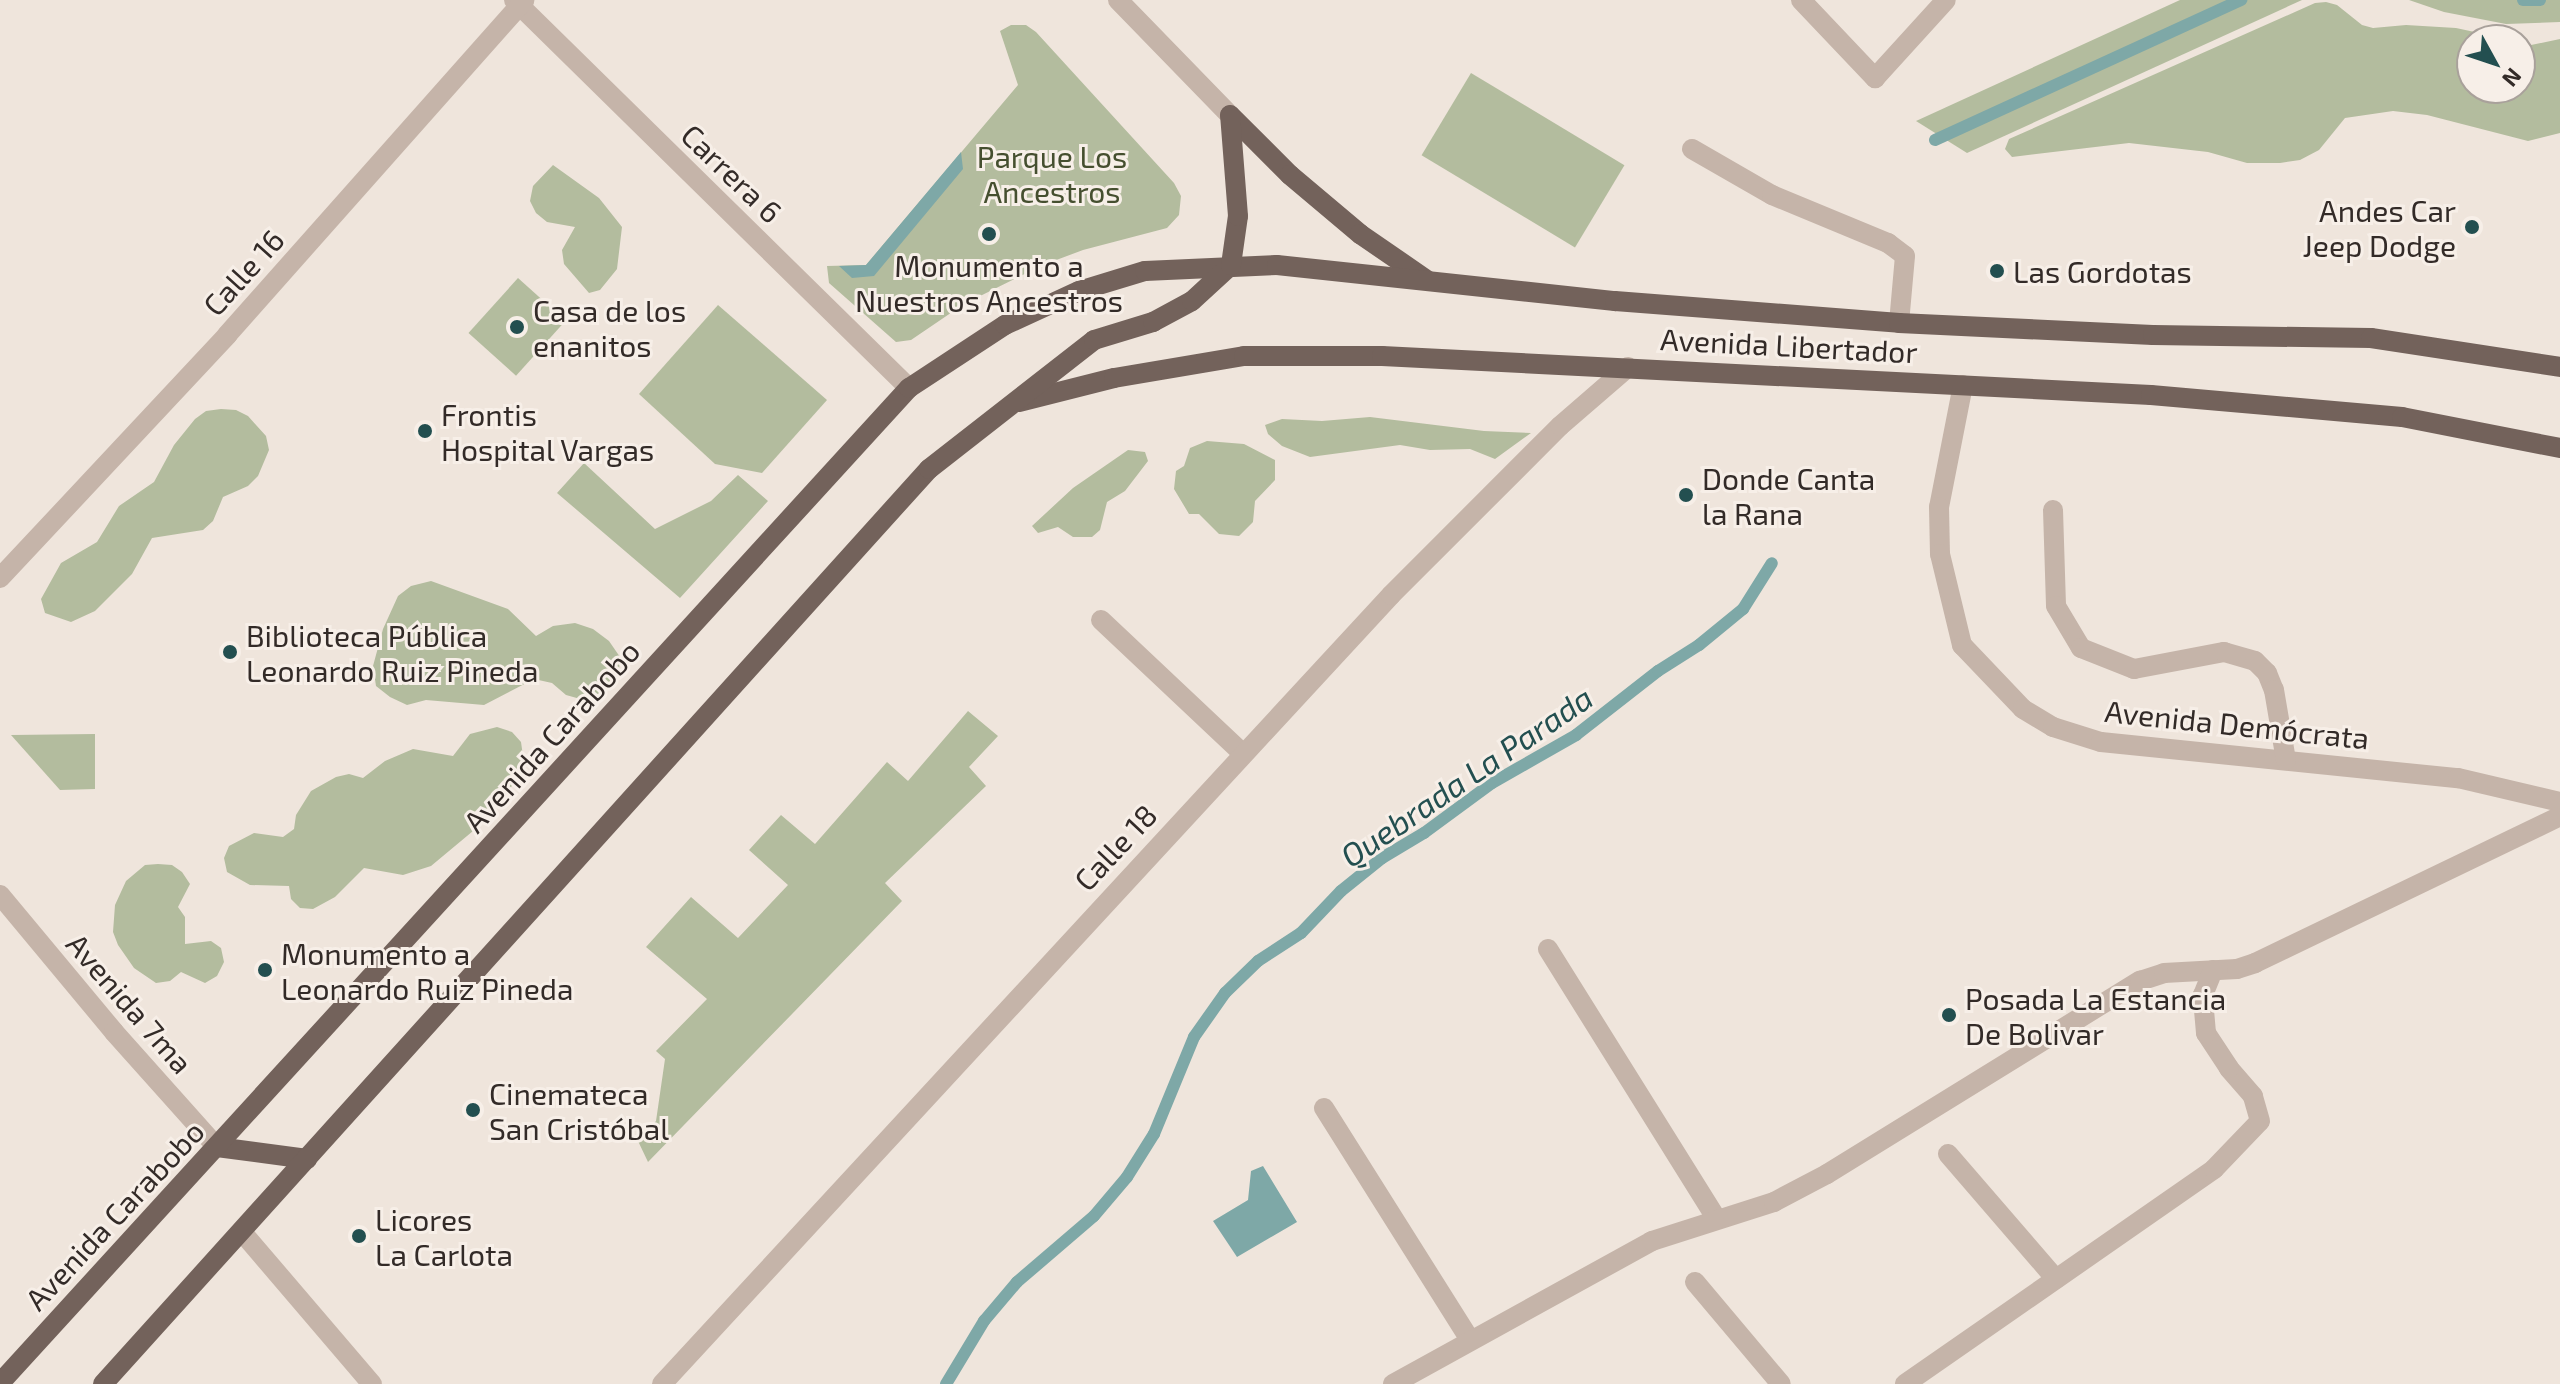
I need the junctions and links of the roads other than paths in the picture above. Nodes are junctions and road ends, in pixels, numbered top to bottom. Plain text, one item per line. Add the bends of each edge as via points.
1 (1118, 0) edge
2 (1801, 0) edge
3 (1946, 0) edge
4 (519, 2) edge
5 (1230, 115) junction
6 (1692, 149) dead end
7 (1231, 265) junction
8 (1430, 282) junction
9 (1899, 323) junction
10 (1628, 367) junction
11 (2560, 367) edge
12 (1963, 385) junction
13 (909, 388) junction
14 (1015, 403) junction
15 (2560, 448) edge
16 (2053, 510) dead end
17 (0, 578) edge
18 (1101, 620) dead end
19 (1242, 753) junction
20 (2286, 760) junction
21 (2560, 802) edge
22 (2560, 816) edge
23 (0, 895) edge
24 (1548, 949) dead end
25 (2213, 970) junction
26 (1324, 1108) dead end
27 (217, 1147) junction
28 (1948, 1154) dead end
29 (307, 1159) junction
30 (1716, 1218) junction
31 (242, 1232) junction
32 (2056, 1279) junction
33 (1695, 1282) dead end
34 (1470, 1340) junction
35 (0, 1383) edge
36 (103, 1384) edge
37 (372, 1384) edge
38 (662, 1384) edge
39 (1393, 1384) edge
40 (1781, 1384) edge
41 (1905, 1384) edge

1 - 5 street
2 - 3 street via 1875,78
4 - 13 street, Carrera 6
4 - 17 street, Calle 16 via 227,335
5 - 7 main road via 1238,216
5 - 8 main road via 1360,234
6 - 9 street via 1772,195 1888,243 1905,256
7 - 8 main road, Avenida Libertador
7 - 13 main road, Avenida Carabobo via 1145,271 1079,291 1005,325
7 - 14 main road via 1192,301 1153,322 1094,340
8 - 9 main road, Avenida Libertador
9 - 11 main road, Avenida Libertador via 2371,338
10 - 12 main road, Avenida Libertador
10 - 14 main road, Avenida Libertador via 1244,356 1114,378
10 - 19 street, Calle 18 via 1511,473
12 - 15 main road, Avenida Libertador via 2402,417
12 - 20 street, Avenida Demócrata via 1939,507 1940,554 1962,645 2023,709 2053,727 2101,742
13 - 27 main road, Avenida Carabobo
14 - 29 main road via 929,469
16 - 20 street via 2056,606 2081,648 2134,669 2224,652 2255,661 2274,690
18 - 19 street
19 - 38 street, Calle 18
20 - 21 street, Avenida Demócrata via 2458,778
22 - 25 street via 2255,963
23 - 27 street, Avenida 7ma
24 - 30 street
25 - 30 street via 2164,973 2140,981 1827,1174 1774,1202
25 - 32 street via 2203,995 2206,1033 2253,1096 2260,1121 2214,1169
26 - 34 street
27 - 29 main road
27 - 35 main road, Avenida Carabobo
28 - 32 street
29 - 31 main road
30 - 34 street via 1652,1241
31 - 36 main road
31 - 37 street
32 - 41 street
33 - 40 street
34 - 39 street

